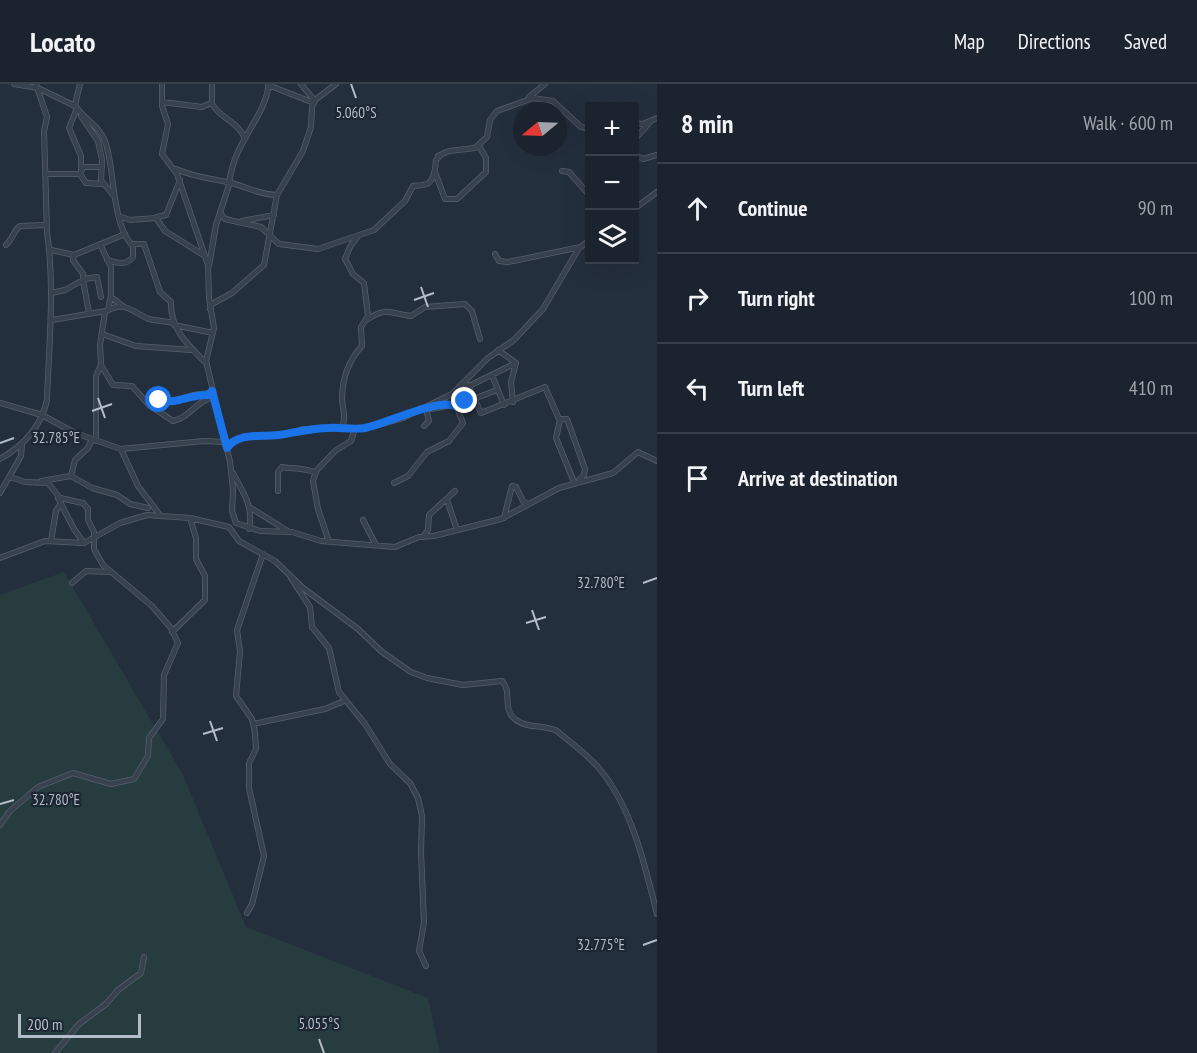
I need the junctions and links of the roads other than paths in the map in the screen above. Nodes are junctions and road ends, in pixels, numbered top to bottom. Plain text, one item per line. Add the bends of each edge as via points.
1 (14, 84) edge
2 (80, 84) edge
3 (162, 84) edge
4 (212, 84) edge
5 (301, 84) edge
6 (336, 84) edge
7 (545, 84) edge
8 (268, 85) edge
9 (37, 86) edge
10 (162, 102) junction
11 (314, 102) junction
12 (523, 102) edge
13 (524, 102) edge
14 (555, 102) edge
15 (211, 103) junction
16 (513, 106) edge
17 (78, 109) junction
18 (567, 114) edge
19 (657, 118) edge
20 (651, 121) junction
21 (639, 122) edge
22 (585, 128) edge
23 (639, 134) edge
24 (245, 138) junction
25 (479, 146) junction
26 (657, 155) edge
27 (638, 156) edge
28 (102, 167) junction
29 (175, 168) junction
30 (435, 169) junction
31 (80, 171) junction
32 (562, 171) dead end
33 (47, 174) junction
34 (180, 180) junction
35 (229, 182) junction
36 (102, 184) junction
37 (585, 190) edge
38 (657, 192) edge
39 (277, 195) junction
40 (114, 197) junction
41 (639, 205) edge
42 (220, 213) junction
43 (274, 215) junction
44 (121, 217) junction
45 (154, 217) junction
46 (239, 222) junction
47 (47, 225) junction
48 (125, 234) junction
49 (269, 234) junction
50 (360, 234) junction
51 (585, 243) edge
52 (100, 244) junction
53 (133, 244) junction
54 (6, 245) dead end
55 (581, 246) junction
56 (51, 250) junction
57 (495, 254) dead end
58 (74, 255) junction
59 (205, 256) junction
60 (107, 260) junction
61 (209, 268) junction
62 (84, 279) junction
63 (51, 293) junction
64 (101, 297) dead end
65 (111, 297) junction
66 (124, 308) junction
67 (210, 309) junction
68 (107, 310) junction
69 (89, 313) junction
70 (368, 319) junction
71 (52, 320) junction
72 (174, 324) junction
73 (213, 333) junction
74 (102, 334) junction
75 (480, 339) dead end
76 (191, 350) junction
77 (498, 350) junction
78 (516, 363) junction
79 (207, 364) junction
80 (100, 365) junction
81 (492, 375) junction
82 (467, 385) junction
83 (497, 390) junction
84 (213, 394) junction
85 (475, 397) junction
86 (146, 399) junction
87 (513, 402) junction
88 (0, 404) edge
89 (504, 405) junction
90 (455, 406) junction
91 (423, 408) junction
92 (42, 415) junction
93 (560, 420) junction
94 (424, 426) dead end
95 (341, 428) junction
96 (355, 428) junction
97 (94, 440) junction
98 (22, 445) junction
99 (226, 445) junction
100 (121, 449) junction
101 (0, 459) edge
102 (657, 461) edge
103 (231, 468) junction
104 (316, 473) junction
105 (71, 476) junction
106 (10, 477) junction
107 (38, 481) junction
108 (575, 482) junction
109 (394, 483) dead end
110 (278, 491) dead end
111 (455, 491) dead end
112 (0, 493) edge
113 (57, 495) junction
114 (447, 500) junction
115 (151, 502) junction
116 (528, 504) junction
117 (60, 505) junction
118 (148, 508) junction
119 (251, 508) junction
120 (160, 515) junction
121 (141, 516) junction
122 (190, 518) junction
123 (504, 518) junction
124 (363, 520) dead end
125 (249, 529) junction
126 (457, 530) junction
127 (290, 532) junction
128 (423, 537) junction
129 (94, 538) junction
130 (51, 541) junction
131 (329, 542) junction
132 (84, 543) junction
133 (376, 545) junction
134 (263, 554) junction
135 (0, 558) edge
136 (109, 572) junction
137 (290, 576) junction
138 (72, 583) dead end
139 (172, 632) junction
140 (344, 701) junction
141 (253, 724) junction
142 (0, 825) edge
143 (247, 913) dead end
144 (657, 914) edge
145 (144, 957) dead end
146 (426, 966) dead end
147 (55, 1053) edge

1 - 9 street
2 - 17 street
3 - 10 street
4 - 15 street
5 - 11 street
6 - 11 street
7 - 12 street
8 - 11 street
8 - 24 street via 267,100
9 - 17 street
9 - 33 street via 47,118
10 - 15 street via 202,107
10 - 29 street via 168,124 162,154
11 - 39 street via 303,151
13 - 14 street via 533,98
15 - 24 street via 221,115 237,124
16 - 25 street via 497,111
17 - 28 street via 83,122 97,136
17 - 31 street via 69,128 81,156
17 - 40 street via 104,138
18 - 22 street
19 - 20 street
20 - 21 street
20 - 23 street
24 - 35 street
25 - 30 street via 438,156
25 - 30 street via 486,158 486,172 454,200 444,197
26 - 27 street via 643,159
28 - 31 street
28 - 36 street
29 - 34 street
29 - 35 street via 201,179
30 - 50 street via 425,185 413,186 405,201 374,230
31 - 33 street
31 - 36 street via 86,183
32 - 37 street via 569,172
33 - 47 street
34 - 45 street via 166,215
34 - 59 street
35 - 39 street
35 - 42 street
36 - 40 street
38 - 41 street
39 - 43 street
40 - 44 street
42 - 46 street via 225,219
42 - 61 street
43 - 46 street
43 - 49 street
44 - 45 street
44 - 48 street
45 - 59 street via 165,231
46 - 49 street via 261,227
47 - 54 street via 20,226
47 - 56 street
48 - 52 street
48 - 53 street
49 - 50 street via 279,244 314,249
49 - 67 street via 264,265
50 - 70 street via 345,260 364,283
51 - 55 street
52 - 58 street
52 - 60 street
53 - 60 street via 129,261
53 - 72 street via 144,244 160,292 171,303
55 - 57 street via 508,262 499,261
55 - 77 street via 543,309
56 - 58 street
56 - 63 street
58 - 62 street
59 - 61 street
60 - 65 street via 111,267
61 - 67 street
62 - 63 street
62 - 64 street via 98,278
62 - 69 street
63 - 71 street
65 - 66 street
65 - 68 street
66 - 68 street
66 - 72 street
67 - 73 street
68 - 69 street
68 - 74 street
69 - 71 street
70 - 75 street via 384,311 411,316 425,307 465,304 472,311
70 - 95 street via 361,327 362,346 348,363 343,394 345,420
71 - 92 street via 47,400
72 - 73 street
72 - 76 street
73 - 79 street via 206,352
74 - 76 street via 136,346
74 - 80 street
76 - 79 street
77 - 78 street
77 - 82 street
78 - 81 street
78 - 87 street via 511,382
79 - 84 street
80 - 86 street via 113,385 132,386
80 - 97 street via 96,375
81 - 82 street
81 - 83 street
82 - 85 street
82 - 91 street
83 - 85 street
83 - 89 street
84 - 86 street via 173,402
84 - 86 street via 175,422 156,411
84 - 99 street
85 - 89 street via 481,413
85 - 90 street
87 - 89 street
87 - 93 street via 545,387
88 - 92 street
90 - 91 street
90 - 109 street via 463,419 461,427 448,441 423,456 408,476
91 - 94 street via 429,421
91 - 96 street via 403,418
92 - 97 street
92 - 98 street
93 - 108 street via 556,438
93 - 108 street via 568,420 582,457 585,472
95 - 96 street
95 - 99 street via 246,437
96 - 104 street via 351,441 336,450
97 - 100 street
97 - 105 street via 74,461
98 - 101 street
98 - 106 street
99 - 100 street via 204,441
99 - 103 street
100 - 115 street via 133,477
102 - 108 street via 638,452 613,473
103 - 119 street
103 - 125 street via 233,514 236,523
104 - 110 street via 308,468 280,468
104 - 131 street via 313,481 318,509
105 - 107 street
105 - 118 street via 130,504
106 - 107 street
106 - 112 street
107 - 113 street via 48,483
108 - 116 street
111 - 114 street
113 - 117 street
113 - 129 street via 86,506
114 - 126 street
114 - 128 street via 428,517 428,530
115 - 118 street
115 - 120 street
116 - 123 street
116 - 123 street via 511,486
117 - 130 street
117 - 132 street
118 - 121 street
119 - 125 street
119 - 127 street
120 - 121 street
120 - 122 street
121 - 129 street
122 - 134 street via 229,527 239,541
122 - 139 street via 196,538 196,559 205,576 205,600
123 - 126 street
124 - 133 street
125 - 127 street
126 - 128 street
127 - 131 street
128 - 133 street via 396,547
129 - 132 street
129 - 136 street via 94,549
130 - 132 street
130 - 135 street
131 - 133 street
134 - 137 street
134 - 141 street via 236,632 240,651 236,696
136 - 138 street via 86,572
136 - 139 street via 140,595
137 - 140 street via 310,607 312,627 328,648
137 - 144 street via 411,672 463,685 502,681 507,709 516,720 557,731 598,767 626,815
139 - 142 street via 178,643 164,675 165,713 149,738 148,756 134,779 111,784 73,773 38,787 11,809
140 - 141 street via 325,709
140 - 146 street via 365,724 390,764 410,783 421,807 424,922 419,951
141 - 143 street via 257,743 249,763 249,788 264,856
145 - 147 street via 141,973 79,1024

